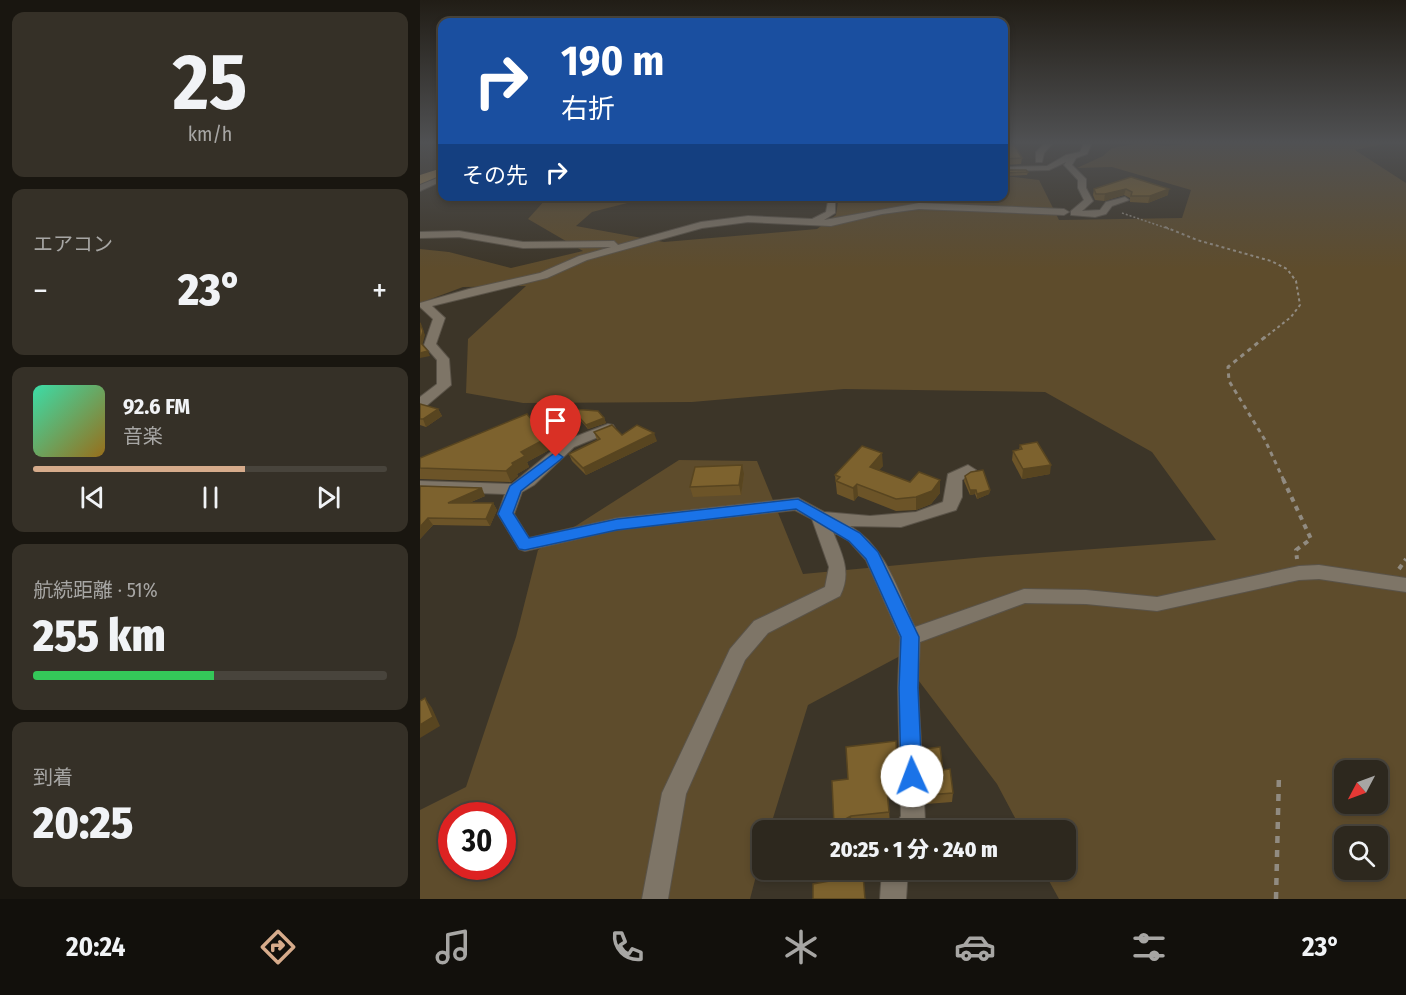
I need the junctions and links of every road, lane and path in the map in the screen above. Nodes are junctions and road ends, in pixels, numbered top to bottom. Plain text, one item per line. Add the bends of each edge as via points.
1 (1082, 185) edge
2 (1125, 200) edge
3 (831, 201) edge
4 (1064, 212) dead end
5 (1099, 214) junction
6 (811, 224) junction
7 (420, 235) edge
8 (638, 244) junction
9 (422, 306) edge
10 (420, 404) edge
11 (608, 428) edge
12 (968, 470) dead end
13 (420, 486) edge
14 (515, 489) junction
15 (819, 517) junction
16 (1299, 573) junction
17 (1406, 585) edge
18 (910, 637) junction
19 (1279, 773) dead end
20 (913, 820) edge
21 (895, 880) edge
22 (655, 899) edge
23 (893, 899) edge
24 (1276, 899) edge

1 - 5 street via 1089,201 1074,213
2 - 5 street via 1109,204
3 - 6 street via 830,213
4 - 6 street via 919,206 842,222
5 - 16 path via 1133,215 1197,240 1271,261 1287,269 1296,281 1300,305 1290,318 1228,367 1229,381 1265,440 1311,539 1296,550
6 - 8 street via 748,219 701,225
7 - 8 street via 459,234 523,245
8 - 9 street via 583,258 543,276
9 - 10 street via 438,318 430,345 443,360 444,385
11 - 14 street via 569,444
12 - 15 street via 954,478 950,506 927,517 898,523
13 - 14 street
14 - 15 street via 506,514 525,545 617,524 798,504
15 - 18 street via 855,537 873,556
15 - 22 street via 838,567 833,591 761,627 737,655 674,794
16 - 17 street via 1319,572
16 - 18 street via 1156,604 1024,596
18 - 20 street
19 - 24 path
21 - 23 street

